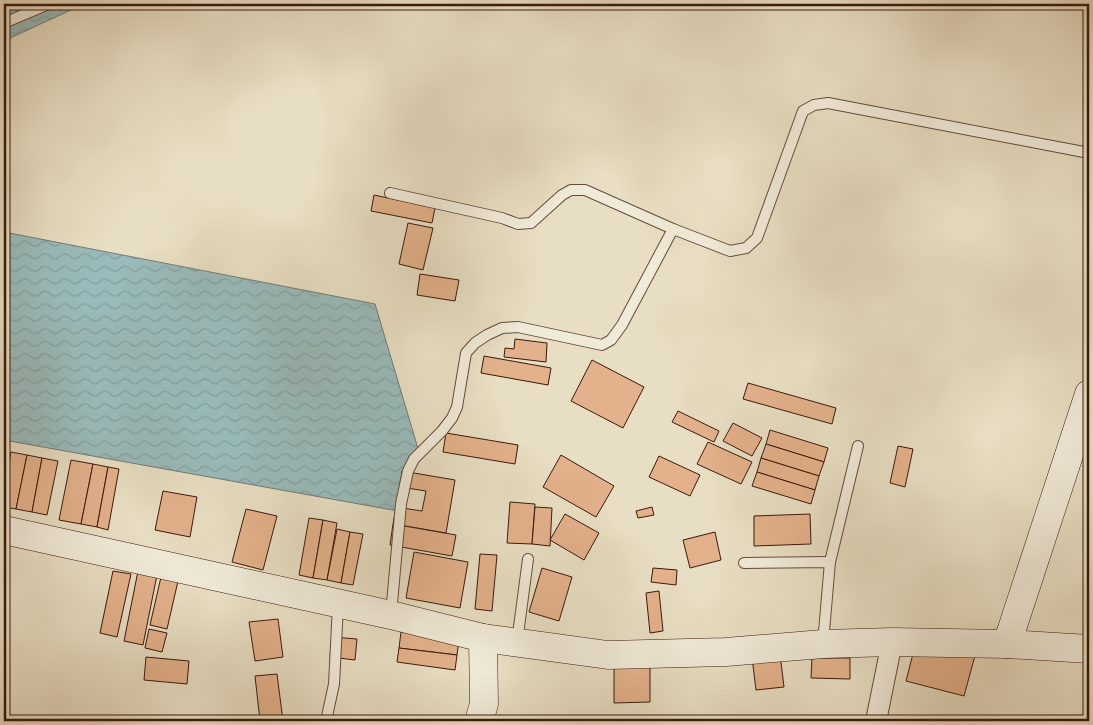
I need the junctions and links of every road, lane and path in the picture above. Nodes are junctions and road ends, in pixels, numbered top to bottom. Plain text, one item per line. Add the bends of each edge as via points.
1 (49, 4) edge
2 (4, 23) edge
3 (1089, 152) edge
4 (390, 193) dead end
5 (673, 229) junction
6 (1089, 394) edge
7 (858, 446) dead end
8 (4, 530) edge
9 (528, 559) dead end
10 (830, 562) junction
11 (744, 563) dead end
12 (338, 604) junction
13 (391, 615) junction
14 (483, 638) junction
15 (517, 642) junction
16 (892, 642) junction
17 (823, 644) junction
18 (1008, 644) junction
19 (1089, 649) edge
20 (326, 721) edge
21 (479, 721) edge
22 (876, 721) edge

1 - 2 lane
3 - 5 lane via 828,103 814,105 803,111 757,238 746,248 730,251
4 - 5 lane via 518,224 531,223 571,190 585,190
5 - 13 lane via 611,340 602,345 518,327 502,328 475,343 466,353 457,407 452,418 414,459 408,471 401,504
6 - 18 street
7 - 10 lane
8 - 12 street
9 - 15 lane
10 - 11 lane
10 - 17 lane
12 - 13 street
12 - 20 lane via 334,684
13 - 14 street
14 - 15 street
14 - 21 street via 484,704
15 - 17 street via 608,654 643,655
16 - 17 street
16 - 18 street
16 - 22 street
18 - 19 street

